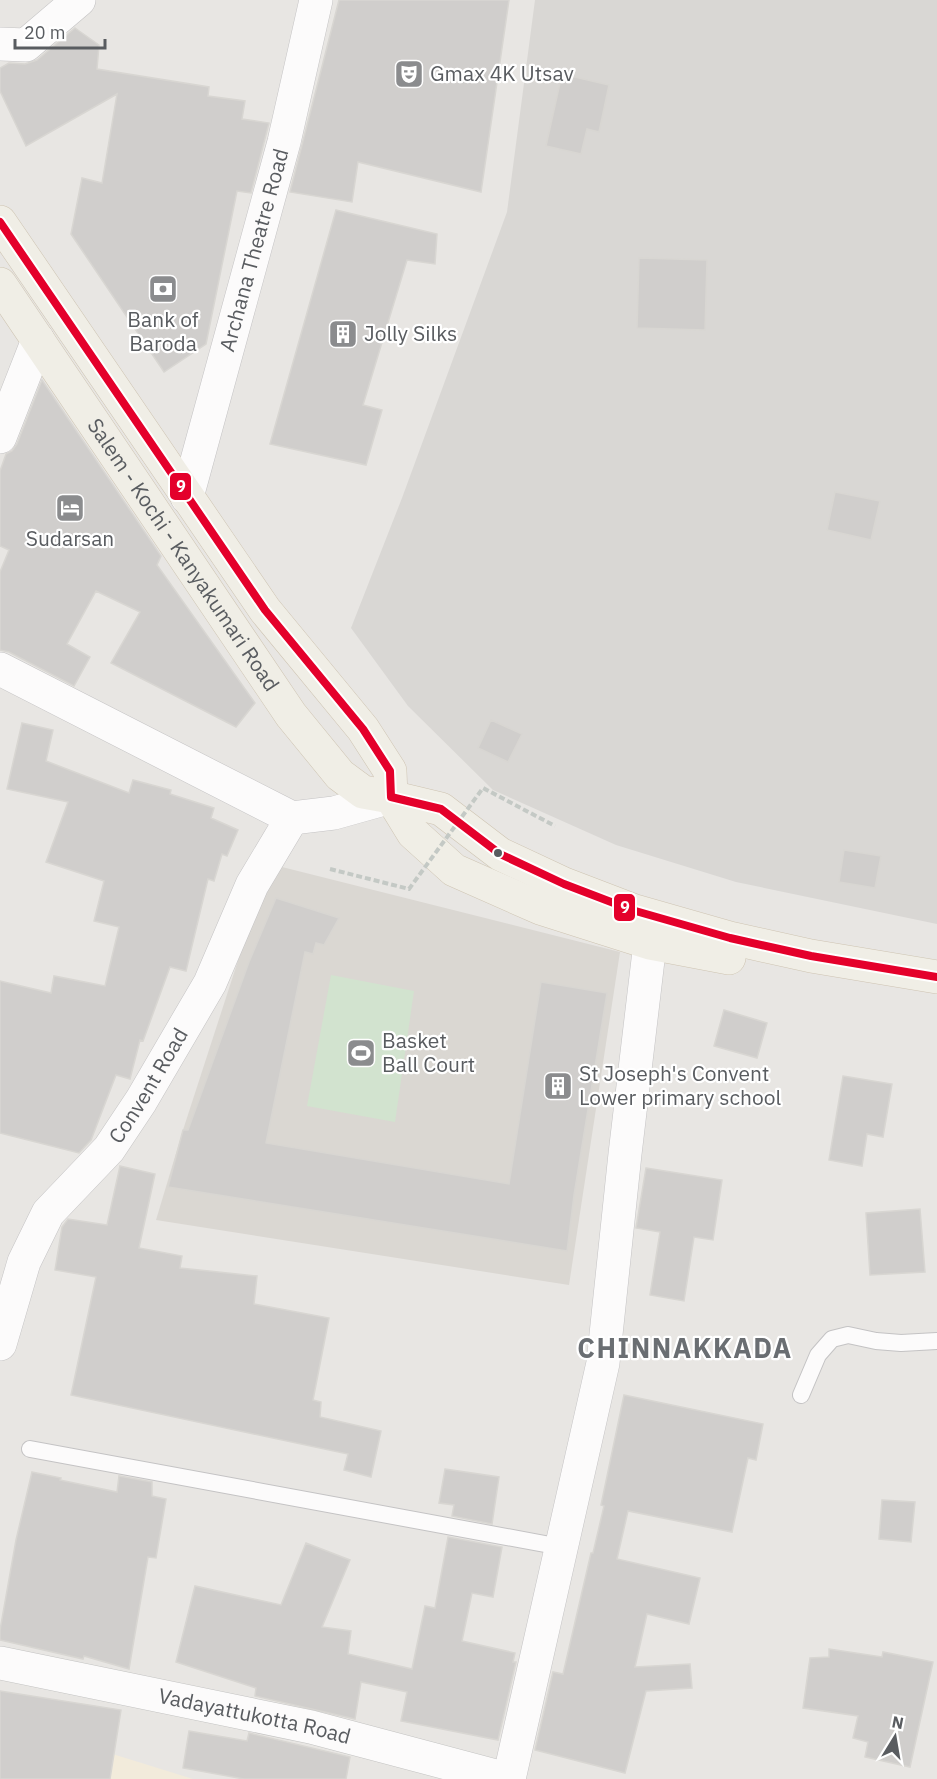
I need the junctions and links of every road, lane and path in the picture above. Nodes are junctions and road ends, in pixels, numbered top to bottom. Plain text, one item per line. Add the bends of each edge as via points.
1 (80, 0) edge
2 (316, 0) edge
3 (0, 44) edge
4 (0, 222) edge
5 (0, 284) edge
6 (38, 340) junction
7 (0, 437) edge
8 (187, 497) junction
9 (0, 669) edge
10 (391, 796) junction
11 (292, 818) junction
12 (459, 822) junction
13 (555, 826) dead end
14 (436, 854) junction
15 (330, 869) dead end
16 (650, 943) junction
17 (937, 977) edge
18 (937, 1000) edge
19 (12, 1260) edge
20 (937, 1341) edge
21 (0, 1344) edge
22 (801, 1395) dead end
23 (30, 1449) dead end
24 (561, 1546) junction
25 (0, 1663) edge
26 (508, 1779) edge

1 - 3 street via 26,45
2 - 8 street, Archana Theatre Road via 284,142
4 - 8 main road, Salem - Kochi - Kanyakumari Road
5 - 6 main road, Salem - Kochi - Kanyakumari Road
6 - 7 street
6 - 10 main road, Salem - Kochi - Kanyakumari Road via 291,715 340,775 363,792
8 - 10 main road, Salem - Kochi - Kanyakumari Road via 265,610 363,729 390,771
9 - 11 street
10 - 11 street via 334,813
10 - 12 main road, Salem - Kochi - Kanyakumari Road via 441,809
10 - 14 main road, Salem - Kochi - Kanyakumari Road via 412,833
11 - 19 street, Convent Road via 252,885 210,983 158,1072 109,1149 48,1213
12 - 13 path, bridge via 483,788
12 - 14 path, bridge
12 - 17 main road, Salem - Kochi - Kanyakumari Road via 500,854 632,910 741,941
14 - 15 path, bridge via 409,889
14 - 16 main road, Salem - Kochi - Kanyakumari Road via 454,870 540,908
16 - 18 main road, Salem - Kochi - Kanyakumari Road
16 - 24 street via 603,1363
19 - 21 street, Convent Road
20 - 22 lane via 901,1343 848,1335 832,1339 818,1355
23 - 24 lane
24 - 26 street
25 - 26 street, Vadayattukotta Road via 311,1727

